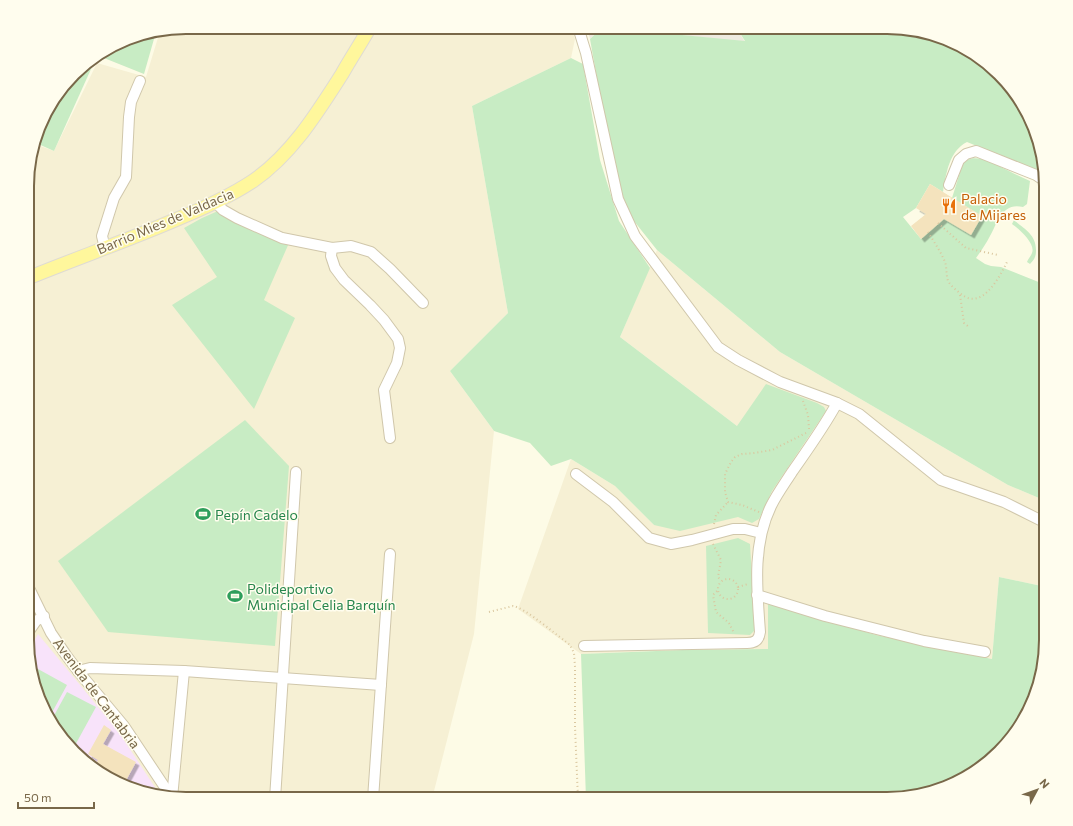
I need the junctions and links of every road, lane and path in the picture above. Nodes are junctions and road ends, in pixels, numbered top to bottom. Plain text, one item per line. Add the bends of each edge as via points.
1 (366, 34) edge
2 (580, 34) edge
3 (140, 80) dead end
4 (1039, 177) edge
5 (949, 185) dead end
6 (215, 202) junction
7 (938, 223) dead end
8 (928, 232) dead end
9 (105, 248) junction
10 (332, 248) junction
11 (998, 255) dead end
12 (1007, 262) dead end
13 (34, 276) edge
14 (960, 294) junction
15 (423, 303) dead end
16 (969, 327) dead end
17 (799, 388) junction
18 (837, 403) junction
19 (390, 438) dead end
20 (296, 472) dead end
21 (576, 474) dead end
22 (766, 516) junction
23 (1039, 520) edge
24 (761, 533) junction
25 (390, 554) dead end
26 (717, 591) junction
27 (757, 595) junction
28 (34, 596) edge
29 (489, 612) dead end
30 (44, 616) junction
31 (34, 624) edge
32 (740, 644) junction
33 (584, 646) dead end
34 (984, 652) dead end
35 (78, 671) junction
36 (184, 671) junction
37 (283, 678) junction
38 (380, 685) junction
39 (167, 791) edge
40 (173, 792) edge
41 (276, 792) edge
42 (373, 792) edge
43 (578, 792) edge

1 - 6 main road, Barrio Mies de Valdacia via 323,104 278,160 254,181
2 - 17 street via 618,199 635,236 718,347 773,378
3 - 9 street via 131,102 126,177 114,198 102,236
4 - 5 street via 976,151 966,154 959,160
6 - 9 main road, Barrio Mies de Valdacia
6 - 10 street via 237,218 282,238
7 - 11 path via 966,248
8 - 14 path via 945,263 948,279
9 - 13 main road, Barrio Mies de Valdacia
10 - 15 street via 351,246 371,252
10 - 19 street via 331,256 335,268 384,320 398,339 400,348 397,363 384,390
12 - 14 path via 988,292 970,299
14 - 16 path via 964,323
17 - 18 street
17 - 22 path via 808,415 809,431 772,450 735,457 724,474 728,502 742,505
18 - 22 street
18 - 23 street via 859,414 941,480 1004,502
20 - 37 street
21 - 24 street via 613,502 649,538 671,544 733,529
22 - 24 street
24 - 27 street via 757,563
25 - 38 street
26 - 26 path via 724,599 732,599 737,594 738,587 728,578 719,584
26 - 32 path via 713,595 716,612 729,623
27 - 32 street via 759,637 757,641
27 - 34 street via 924,642
28 - 30 street, Avenida de Cantabria
29 - 43 path via 517,607 565,641 574,653
30 - 31 street
30 - 35 street, Avenida de Cantabria via 51,633
32 - 33 street
35 - 36 street via 90,668
35 - 39 street, Avenida de Cantabria via 128,732
36 - 37 street
36 - 40 street
37 - 38 street
37 - 41 street
38 - 42 street

